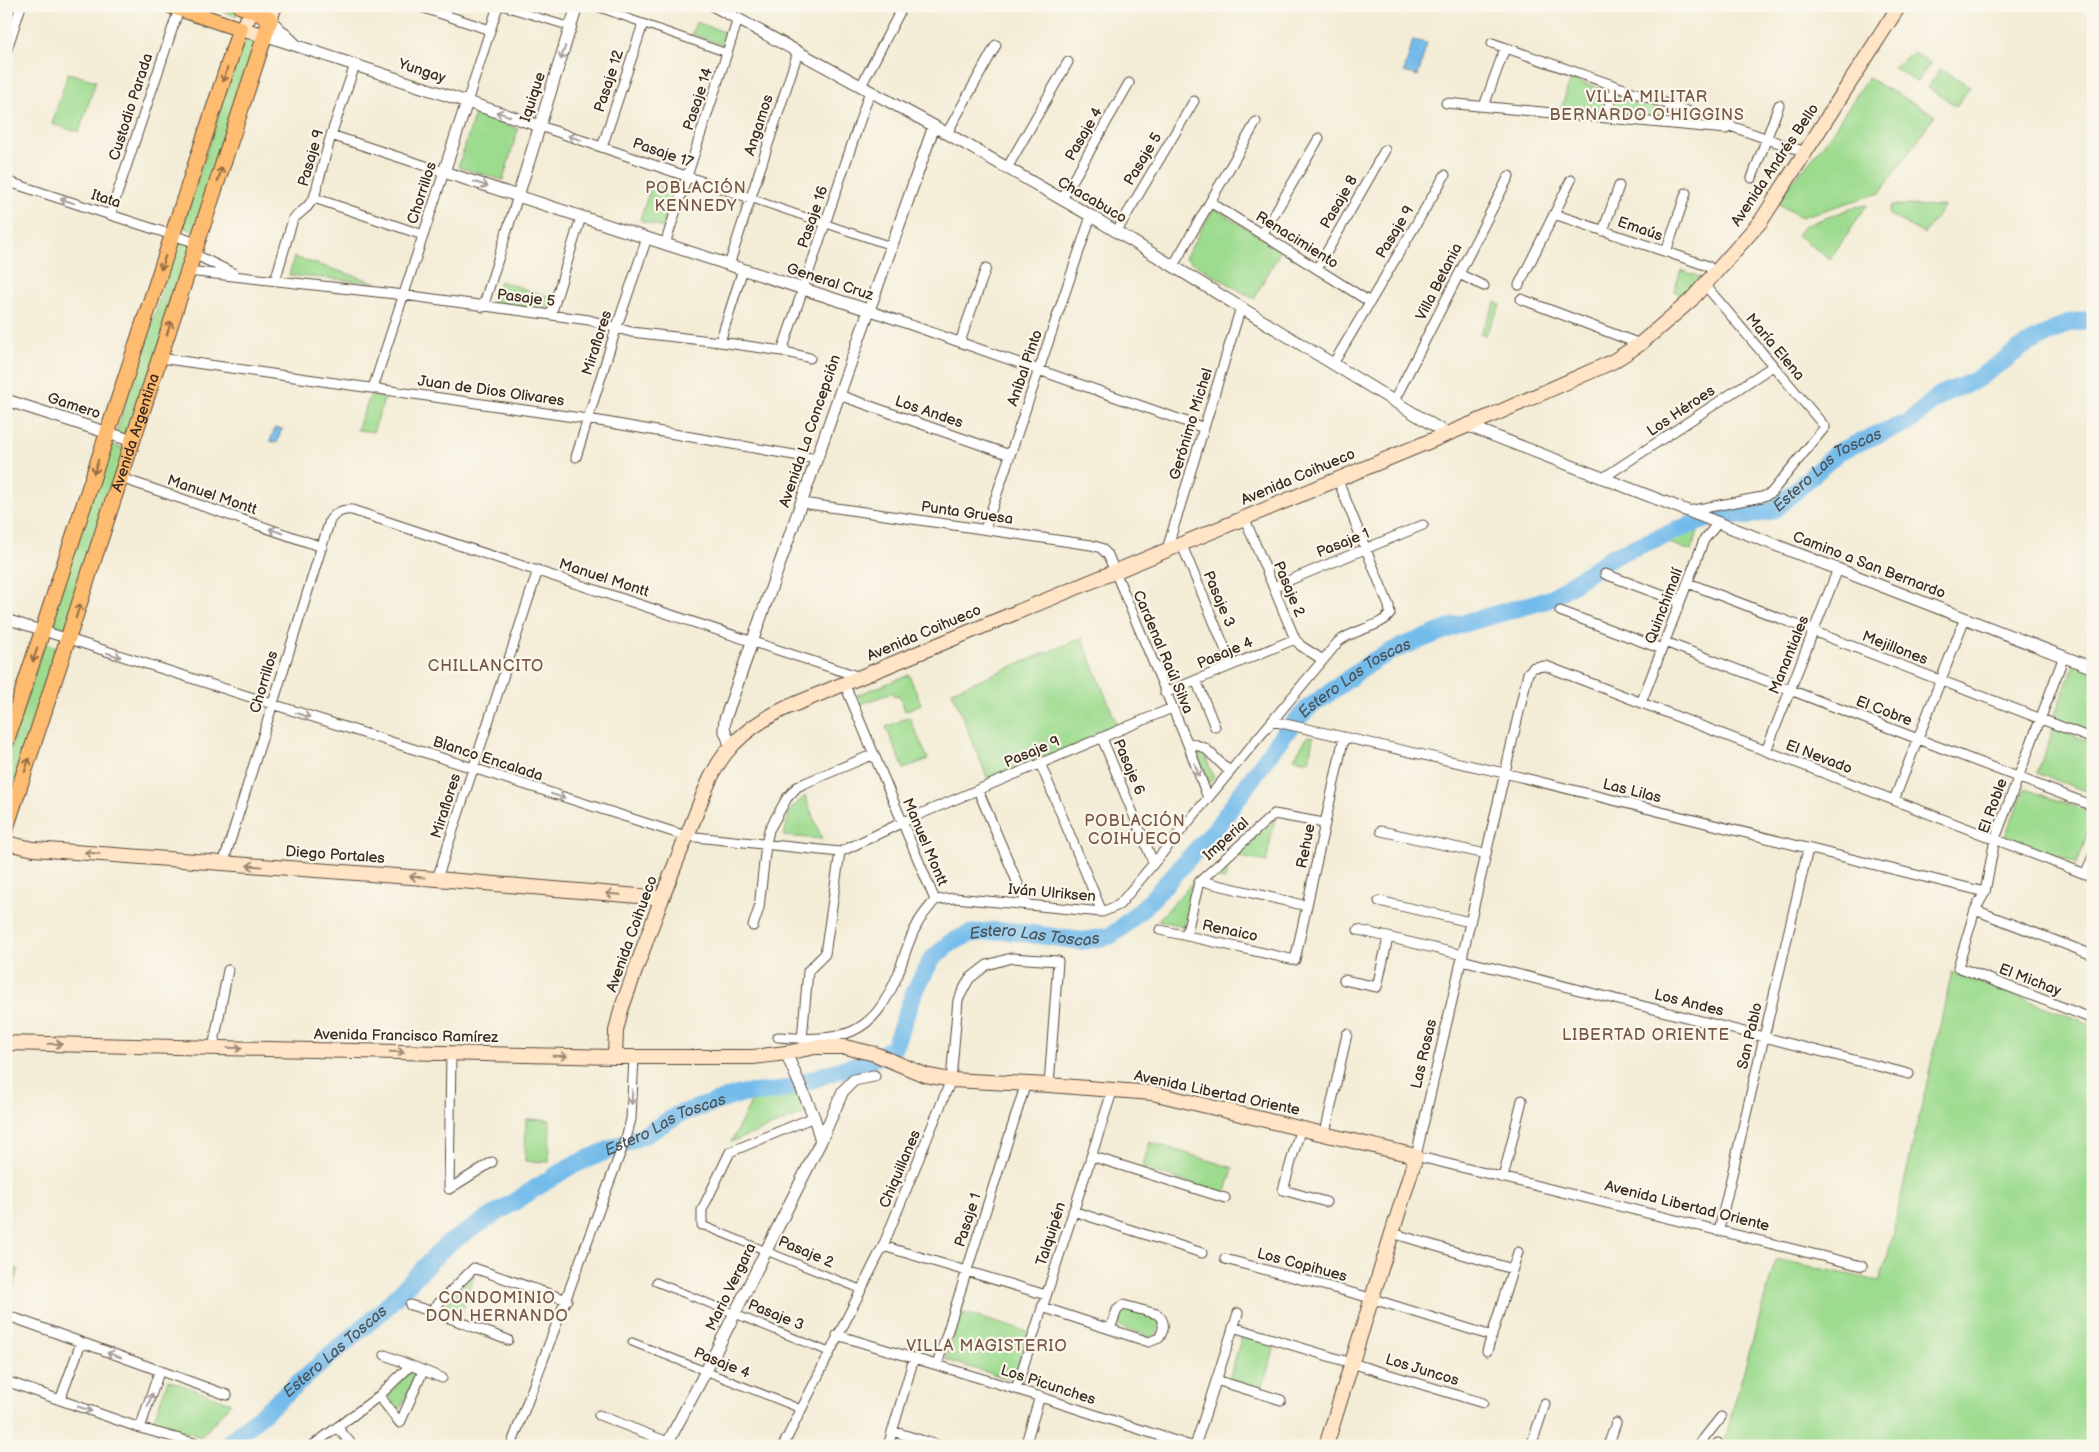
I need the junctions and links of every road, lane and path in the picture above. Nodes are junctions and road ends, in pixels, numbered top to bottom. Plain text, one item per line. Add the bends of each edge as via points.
1 (21, 6) edge
2 (418, 6) edge
3 (500, 6) edge
4 (577, 6) edge
5 (594, 6) edge
6 (714, 6) edge
7 (1899, 6) edge
8 (175, 8) edge
9 (251, 8) edge
10 (902, 8) dead end
11 (272, 13) edge
12 (738, 19) junction
13 (642, 24) junction
14 (571, 27) junction
15 (240, 29) junction
16 (490, 30) junction
17 (264, 35) junction
18 (1492, 43) dead end
19 (296, 45) junction
20 (996, 45) dead end
21 (1505, 48) junction
22 (6, 52) edge
23 (798, 52) junction
24 (727, 53) junction
25 (1068, 62) dead end
26 (355, 65) junction
27 (1129, 83) dead end
28 (1616, 86) junction
29 (865, 88) junction
30 (1194, 101) dead end
31 (467, 102) junction
32 (1446, 103) dead end
33 (1779, 105) dead end
34 (1484, 106) junction
35 (1605, 118) junction
36 (1256, 122) dead end
37 (540, 126) junction
38 (934, 126) junction
39 (1741, 130) junction
40 (947, 133) junction
41 (332, 135) junction
42 (1319, 138) dead end
43 (1766, 139) junction
44 (602, 147) junction
45 (1385, 150) dead end
46 (1805, 152) junction
47 (1007, 168) junction
48 (444, 172) junction
49 (1444, 175) dead end
50 (687, 176) junction
51 (1509, 176) dead end
52 (1752, 178) dead end
53 (1571, 180) dead end
54 (6, 181) edge
55 (1619, 186) dead end
56 (1686, 194) dead end
57 (518, 196) junction
58 (314, 198) junction
59 (750, 198) junction
60 (1062, 199) junction
61 (1210, 202) junction
62 (1554, 214) junction
63 (110, 215) junction
64 (1091, 216) junction
65 (581, 217) junction
66 (825, 223) junction
67 (1117, 231) junction
68 (1603, 231) junction
69 (172, 235) junction
70 (423, 235) junction
71 (1262, 235) junction
72 (647, 238) junction
73 (665, 244) junction
74 (891, 246) junction
75 (195, 248) junction
76 (1666, 252) junction
77 (729, 264) junction
78 (1172, 266) junction
79 (986, 268) dead end
80 (743, 269) junction
81 (1317, 269) junction
82 (188, 271) junction
83 (1459, 274) junction
84 (238, 276) junction
85 (1709, 280) junction
86 (274, 281) junction
87 (1519, 285) dead end
88 (1484, 286) dead end
89 (803, 288) junction
90 (404, 295) junction
91 (1521, 299) dead end
92 (1370, 302) junction
93 (483, 307) junction
94 (1241, 307) junction
95 (868, 310) junction
96 (551, 315) junction
97 (616, 329) junction
98 (720, 342) junction
99 (960, 342) junction
100 (1640, 344) junction
101 (782, 351) junction
102 (160, 358) junction
103 (810, 358) dead end
104 (1333, 364) junction
105 (1773, 366) junction
106 (1039, 370) junction
107 (373, 388) junction
108 (838, 395) junction
109 (6, 400) edge
110 (1394, 401) junction
111 (588, 419) junction
112 (1466, 426) junction
113 (1204, 428) junction
114 (108, 433) junction
115 (1446, 433) junction
116 (133, 441) junction
117 (1010, 455) junction
118 (576, 457) dead end
119 (817, 459) junction
120 (121, 478) junction
121 (1337, 478) junction
122 (1603, 478) junction
123 (802, 503) junction
124 (339, 511) joint
125 (1692, 513) junction
126 (1244, 517) junction
127 (1714, 521) junction
128 (1423, 525) dead end
129 (985, 530) junction
130 (1181, 543) junction
131 (322, 547) junction
132 (1366, 548) junction
133 (1167, 549) junction
134 (1838, 569) junction
135 (538, 570) junction
136 (1114, 571) junction
137 (1605, 574) dead end
138 (1688, 583) junction
139 (1273, 587) junction
140 (1680, 602) junction
141 (1560, 611) dead end
142 (1965, 618) junction
143 (6, 620) edge
144 (43, 631) junction
145 (1814, 631) junction
146 (1295, 639) junction
147 (68, 640) junction
148 (752, 640) junction
149 (1663, 646) junction
150 (2064, 656) junction
151 (1323, 660) junction
152 (1232, 665) junction
153 (1534, 667) joint
154 (2093, 668) edge
155 (860, 677) junction
156 (1196, 680) junction
157 (1941, 680) junction
158 (844, 683) junction
159 (1790, 690) junction
160 (1166, 693) junction
161 (1640, 703) junction
162 (273, 705) junction
163 (1172, 708) junction
164 (2041, 719) junction
165 (1272, 721) junction
166 (1215, 727) dead end
167 (1344, 737) junction
168 (1102, 738) junction
169 (1918, 739) junction
170 (2093, 739) edge
171 (6, 742) edge
172 (1187, 742) junction
173 (731, 747) junction
174 (1766, 751) junction
175 (874, 754) junction
176 (1040, 763) junction
177 (473, 769) junction
178 (1230, 772) junction
179 (1504, 773) junction
180 (2018, 778) junction
181 (978, 790) junction
182 (1208, 798) junction
183 (1894, 800) junction
184 (2093, 806) edge
185 (903, 823) junction
186 (1324, 823) junction
187 (6, 828) edge
188 (1381, 831) dead end
189 (686, 836) junction
190 (1995, 839) junction
191 (6, 843) edge
192 (766, 844) junction
193 (1808, 849) junction
194 (840, 852) junction
195 (1486, 854) junction
196 (2093, 856) edge
197 (1153, 862) junction
198 (223, 864) junction
199 (2089, 876) edge
200 (436, 879) junction
201 (1201, 881) junction
202 (1985, 892) junction
203 (662, 898) junction
204 (935, 900) junction
205 (1379, 901) dead end
206 (1027, 905) junction
207 (1307, 906) junction
208 (1975, 910) junction
209 (1102, 912) junction
210 (1470, 922) junction
211 (753, 926) dead end
212 (1160, 930) dead end
213 (1358, 930) dead end
214 (1186, 936) junction
215 (1388, 938) junction
216 (2093, 955) edge
217 (1462, 958) junction
218 (1295, 960) joint
219 (1958, 967) joint
220 (228, 970) dead end
221 (1344, 980) dead end
222 (2093, 1019) edge
223 (1347, 1034) dead end
224 (778, 1037) dead end
225 (1764, 1037) junction
226 (6, 1043) edge
227 (803, 1044) junction
228 (212, 1048) junction
229 (786, 1053) junction
230 (451, 1054) junction
231 (615, 1057) junction
232 (634, 1057) junction
233 (1909, 1074) dead end
234 (874, 1076) dead end
235 (951, 1080) junction
236 (1026, 1083) junction
237 (1049, 1085) junction
238 (1113, 1089) junction
239 (1522, 1100) dead end
240 (814, 1117) junction
241 (1301, 1127) junction
242 (1325, 1133) junction
243 (821, 1140) junction
244 (1091, 1156) junction
245 (1416, 1156) junction
246 (492, 1162) dead end
247 (1504, 1178) junction
248 (1225, 1198) dead end
249 (1326, 1202) dead end
250 (1073, 1211) junction
251 (702, 1225) joint
252 (1719, 1230) junction
253 (1392, 1233) junction
254 (882, 1246) junction
255 (766, 1250) junction
256 (1518, 1252) dead end
257 (1202, 1253) dead end
258 (1224, 1259) dead end
259 (1862, 1266) dead end
260 (1512, 1269) junction
261 (966, 1271) junction
262 (656, 1282) dead end
263 (860, 1289) junction
264 (1046, 1295) junction
265 (1372, 1299) junction
266 (567, 1300) junction
267 (410, 1305) dead end
268 (1042, 1307) junction
269 (431, 1311) junction
270 (1238, 1313) dead end
271 (735, 1314) junction
272 (6, 1316) edge
273 (1233, 1327) junction
274 (1110, 1329) junction
275 (838, 1336) junction
276 (1492, 1336) junction
277 (508, 1340) dead end
278 (632, 1342) dead end
279 (81, 1343) junction
280 (1487, 1351) dead end
281 (830, 1352) junction
282 (385, 1355) dead end
283 (914, 1358) junction
284 (1352, 1363) junction
285 (937, 1365) junction
286 (410, 1366) junction
287 (422, 1371) junction
288 (706, 1371) junction
289 (159, 1372) junction
290 (442, 1378) dead end
291 (1216, 1380) junction
292 (6, 1381) edge
293 (1016, 1389) junction
294 (227, 1395) dead end
295 (378, 1396) junction
296 (1040, 1396) junction
297 (60, 1400) junction
298 (1281, 1400) dead end
299 (1484, 1403) dead end
300 (1545, 1404) dead end
301 (801, 1409) junction
302 (600, 1415) dead end
303 (1721, 1417) dead end
304 (1616, 1423) dead end
305 (337, 1427) junction
306 (140, 1428) junction
307 (892, 1431) junction
308 (671, 1444) edge
309 (205, 1446) edge
310 (312, 1446) edge
311 (353, 1446) edge
312 (511, 1446) edge
313 (783, 1446) edge
314 (888, 1446) edge
315 (940, 1446) edge
316 (1025, 1446) edge
317 (1191, 1446) edge
318 (1195, 1446) edge
319 (1326, 1446) edge
320 (1531, 1446) edge
321 (1608, 1446) edge
322 (1698, 1446) edge

1 - 22 street
2 - 16 street
3 - 14 street
3 - 16 street, Chorrillos
4 - 14 street, Iquique
5 - 13 street
6 - 12 street, Chacabuco
7 - 46 main road, Avenida Andrés Bello
8 - 15 main road
8 - 63 street, Custodio Parada
9 - 11 main road
9 - 15 main road
10 - 29 street
11 - 17 main road, Avenida Argentina
11 - 19 street, Yungay
12 - 23 street, Chacabuco
12 - 24 street, Pasaje 14
13 - 24 street
13 - 44 street, Pasaje 12
14 -> 37 street, Iquique
15 - 17 main road
15 -> 69 main road, Avenida Argentina
16 - 31 street, Chorrillos
17 - 19 street, Yungay
75 -> 17 main road, Avenida Argentina
18 - 21 street
19 - 26 street, Yungay
20 - 40 street
21 - 28 street
21 - 34 street
23 - 29 street, Chacabuco
23 - 59 street, Angamos
24 - 50 street, Pasaje 14
25 - 47 street
26 - 31 street, Yungay
26 - 41 street, Pasaje 9
27 - 60 street, Pasaje 4
28 - 35 street
28 - 39 street
29 - 38 street, Chacabuco
29 - 66 street, Pasaje 16
30 - 67 street, Pasaje 5
37 -> 31 street, Yungay
31 - 48 street, Chorrillos
32 - 34 street
33 - 43 street
34 - 35 street
35 - 39 street
36 - 61 street
44 -> 37 street, Pasaje 17
37 - 57 street, Iquique
38 - 40 street, Chacabuco
38 - 74 street, Avenida La Concepción
39 - 43 street
40 - 47 street, Chacabuco
41 - 48 street
41 - 58 street, Pasaje 9
42 - 71 street
43 - 46 street
43 - 52 street
44 - 50 street, Pasaje 17
45 - 81 street, Pasaje 8
46 - 85 main road, Avenida Andrés Bello via 1761,221
47 - 60 street, Chacabuco
48 -> 57 street, General Cruz
48 - 70 street, Chorrillos
49 - 92 street, Pasaje 9
50 - 59 street, Pasaje 17
50 - 73 street, Pasaje 14
51 - 83 street, Villa Betania
53 - 62 street
63 -> 54 street, Itata
55 - 68 street
56 - 76 street
57 - 65 street, General Cruz
57 - 93 street
58 - 70 street
58 - 86 street, Pasaje 9 via 293,219
59 - 66 street, Pasaje 17
59 - 77 street, Angamos
60 - 64 street, Chacabuco
61 - 71 street, Renacimiento
61 - 78 street
62 - 68 street, Emaús
62 - 87 street
63 - 69 street, Itata
64 - 67 street, Chacabuco
64 - 106 street, Aníbal Pinto
65 - 72 street, General Cruz
65 - 96 street
66 - 74 street, Pasaje 17
66 - 89 street, Pasaje 16
67 - 78 street, Chacabuco
68 - 76 street, Emaús
69 - 75 street, Itata
69 -> 114 main road, Avenida Argentina
70 - 90 street, Chorrillos
71 - 81 street, Renacimiento
72 - 73 street, General Cruz
72 - 97 street, Miraflores
73 - 77 street, General Cruz
74 - 95 street, Avenida La Concepción
75 - 82 main road, Avenida Argentina
75 - 84 street, Pasaje 5
76 - 85 street, Emaús via 1708,266
77 - 80 street, General Cruz
78 - 94 street, Chacabuco
79 - 99 street
80 - 89 street, General Cruz
80 - 98 street
81 - 92 street, Renacimiento
82 - 84 street, Pasaje 5
102 -> 82 main road, Avenida Argentina
83 - 88 street
83 - 110 street, Villa Betania
84 - 86 street, Pasaje 5
85 - 100 main road, Avenida Andrés Bello
85 - 105 street, María Elena
86 - 90 street, Pasaje 5
89 - 95 street, General Cruz
89 - 101 street, Pasaje 16
90 - 93 street, Pasaje 5
90 - 107 street, Chorrillos
91 - 100 street
92 - 104 street
93 - 96 street, Pasaje 5
94 - 104 street, Chacabuco
94 - 113 street, Gerónimo Michel
95 - 99 street, General Cruz
95 - 108 street, Avenida La Concepción
96 - 97 street, Pasaje 5 via 588,320
97 - 98 street, Pasaje 5
97 - 111 street, Miraflores
98 - 101 street, Pasaje 5
99 - 106 street, General Cruz
100 - 112 main road, Avenida Andrés Bello via 1591,373
101 - 103 street, Pasaje 5
102 - 107 street, Juan de Dios Olivares
102 - 116 main road, Avenida Argentina
104 - 110 street, Chacabuco
105 - 122 street, Los Héroes
105 - 125 street, María Elena via 1825,427 1771,493
106 - 113 street, General Cruz
106 - 117 street, Aníbal Pinto
107 - 111 street, Juan de Dios Olivares
108 - 117 street, Los Andes
108 - 119 street, Avenida La Concepción
109 - 114 street, Gamero
110 - 115 street, Chacabuco
111 - 118 street, Miraflores
111 - 119 street, Juan de Dios Olivares
112 - 115 main road, Avenida Andrés Bello
112 - 122 street, Camino a San Bernardo
113 - 133 street, Gerónimo Michel
114 - 116 street, Gamero
114 -> 144 main road, Avenida Argentina
115 - 121 main road, Avenida Coihueco
116 - 120 main road, Avenida Argentina
117 - 129 street, Aníbal Pinto
119 - 123 street, Avenida La Concepción
131 -> 120 street, Manuel Montt
147 -> 120 main road, Avenida Argentina
121 - 126 main road, Avenida Coihueco
121 - 132 street
122 - 125 street, Camino a San Bernardo
123 - 129 street, Punta Gruesa
123 - 148 street, Avenida La Concepción
124 - 131 street, Chorrillos via 330,520
124 - 135 street, Manuel Montt via 352,510
125 - 127 street, Camino a San Bernardo
126 - 130 main road, Avenida Coihueco
126 - 139 street, Pasaje 2
127 - 134 street, Camino a San Bernardo
127 - 138 street, Quinchimalí
128 - 132 street, Pasaje 1
129 - 136 street, Punta Gruesa via 1096,546 1108,555
130 - 133 main road, Avenida Coihueco
130 - 152 street, Pasaje 3
131 - 162 street, Chorrillos
132 - 139 street, Pasaje 1
132 - 151 street, Iván Ulriksen via 1390,614 1384,620 1344,637
133 - 136 main road, Avenida Coihueco
134 - 142 street, Camino a San Bernardo
134 - 145 street, Manantiales
135 - 148 street, Manuel Montt
135 - 177 street, Miraflores
136 - 155 main road, Avenida Coihueco
136 - 160 street, Cardenal Raúl Silva
137 - 140 street
138 - 140 street, Quinchimalí
138 - 145 street, Mejillones
139 - 146 street, Pasaje 2
140 - 149 street, Quinchimalí
141 - 149 street, El Cobre
142 - 150 street, Camino a San Bernardo
142 - 157 street
143 - 144 street, Blanco Encalada
144 - 147 street, Blanco Encalada
144 -> 171 main road, Avenida Argentina
145 - 157 street, Mejillones
145 - 159 street, Manantiales
146 - 151 street, Pasaje 2
146 - 152 street, Pasaje 4
147 -> 162 street, Blanco Encalada
187 -> 147 main road, Avenida Argentina
148 - 155 street, Manuel Montt
148 - 173 street, Avenida La Concepción via 725,719 724,729
149 - 159 street, El Cobre
149 - 161 street, Quinchimalí
150 - 154 street, Camino a San Bernardo
150 - 164 street, El Roble
151 - 165 street, Iván Ulriksen
152 - 156 street, Pasaje 4
153 - 161 street, El Nevado via 1546,666
153 - 179 street, Las Rosas via 1526,676
155 - 158 main road, Avenida Coihueco
156 - 160 street, Pasaje 4
156 - 166 street
157 - 164 street, Mejillones
157 - 169 street
158 - 173 main road, Avenida Coihueco via 766,718
158 - 175 street, Manuel Montt
159 - 169 street, El Cobre
159 - 174 street, Manantiales
160 - 163 street, Cardenal Raúl Silva
161 - 174 street, El Nevado
162 -> 177 street, Blanco Encalada
162 - 198 street, Chorrillos
163 - 168 street, Pasaje 9
163 - 172 street, Cardenal Raúl Silva
164 - 170 street, Mejillones
164 - 180 street, El Roble
165 - 167 street, Las Lilas
165 - 178 street, Iván Ulriksen
167 - 179 street, Las Lilas
167 - 186 street, Rehue
168 - 176 street, Pasaje 9
168 - 197 street, Pasaje 6
169 - 180 street, El Cobre
169 - 183 street
172 - 178 street via 1205,748
172 -> 182 street, Cardenal Raúl Silva
173 - 189 main road, Avenida Coihueco via 712,775
174 - 183 street, El Nevado
175 - 185 street, Manuel Montt
175 - 192 street via 797,787 781,809
176 - 181 street, Pasaje 9
176 - 209 street
177 -> 189 street, Blanco Encalada
177 - 200 street, Miraflores
178 - 182 street, Iván Ulriksen
179 - 193 street, Las Lilas
179 - 195 street, Las Rosas
180 - 184 street, El Cobre
180 - 190 street, El Roble
181 - 185 street, Pasaje 9
181 - 206 street
182 - 197 street, Iván Ulriksen
183 - 190 street, El Nevado
185 - 194 street
185 - 204 street, Manuel Montt
186 - 201 street, Imperial via 1274,814
186 - 207 street, Rehue
188 - 195 street
189 - 192 street, Blanco Encalada
189 - 203 main road, Avenida Coihueco
190 - 199 street, El Nevado
190 - 202 street, El Roble
198 -> 191 main road, Diego Portales via 34,849
192 - 194 street, Blanco Encalada
192 - 211 street via 760,902
193 - 202 street, Las Lilas
193 - 225 street, San Pablo
194 - 227 street via 825,954 808,971
195 - 210 street, Las Rosas
196 - 199 street
197 - 209 street, Iván Ulriksen via 1119,905
200 -> 198 main road, Diego Portales
203 -> 200 main road, Diego Portales
201 - 207 street
201 - 214 street, Imperial
202 - 208 street, El Roble
203 - 231 main road, Avenida Coihueco via 618,1021
204 - 206 street, Iván Ulriksen via 955,898
204 - 227 street via 917,925 886,1000 877,1013 847,1034
205 - 210 street
206 - 209 street, Iván Ulriksen
207 - 218 street, Rehue
208 - 216 street
208 - 219 street, El Roble
210 - 217 street, Las Rosas
212 - 214 street, Renaico
213 - 215 street, Los Andes
214 - 218 street, Renaico
215 - 217 street, Los Andes
215 - 221 street via 1377,987
217 - 225 street, Los Andes
217 - 245 street, Las Rosas
219 - 222 street, El Michay
220 - 228 street
223 - 242 street
224 - 227 street
225 - 233 street, Los Andes
225 - 252 street, San Pablo
226 -> 228 main road, Avenida Francisco Ramírez
227 - 229 main road, Avenida Francisco Ramírez
227 - 235 main road, Avenida Libertad Oriente via 845,1047 875,1054 925,1075
228 -> 230 main road, Avenida Francisco Ramírez
229 - 232 main road, Avenida Francisco Ramírez via 753,1057
229 - 240 street
230 -> 231 main road, Avenida Francisco Ramírez
230 - 246 street via 449,1189
231 - 232 main road, Avenida Francisco Ramírez
232 -> 266 street via 631,1119 627,1135
234 - 243 street, Mario Vergara via 854,1080 846,1086
235 - 236 main road, Avenida Libertad Oriente
235 - 237 street, Chiquillanes via 958,1000 969,979 987,965 1011,958 1058,961
235 - 254 street, Chiquillanes
236 - 237 main road, Avenida Libertad Oriente
236 - 261 street, Pasaje 1
237 - 238 main road, Avenida Libertad Oriente
238 - 241 main road, Avenida Libertad Oriente via 1172,1097
238 - 244 street, Talquipén
239 - 247 street
240 - 243 street
240 - 251 street, Pasaje 2 via 730,1152 702,1210
241 - 242 main road, Avenida Libertad Oriente
241 - 249 street via 1283,1190
242 - 245 main road, Avenida Libertad Oriente
243 - 255 street, Mario Vergara
244 - 248 street
244 - 250 street, Talquipén
245 - 247 street, Avenida Libertad Oriente
245 - 253 main road, Las Rosas
247 - 252 street, Avenida Libertad Oriente
250 - 257 street
250 - 264 street, Talquipén
251 - 255 street, Pasaje 2
252 - 259 street, Avenida Libertad Oriente
253 - 260 street
253 - 265 main road, Las Rosas
254 - 261 street
254 - 263 street, Chiquillanes
255 - 263 street, Pasaje 2
255 - 271 street, Mario Vergara
256 - 260 street
258 - 265 street, Los Copihues
260 - 276 street
261 - 264 street
261 - 285 street, Pasaje 1
262 - 271 street, Pasaje 3
263 - 275 street, Chiquillanes
264 - 268 street, Talquipén
265 - 276 street, Los Copihues
265 - 284 main road, Las Rosas
266 - 269 street via 474,1268
266 - 312 street
267 - 269 street
268 - 274 street
268 - 293 street, Talquipén
269 - 277 street
270 - 273 street
271 - 281 street, Pasaje 3
271 - 288 street, Mario Vergara
272 - 279 street
273 - 284 street, Los Juncos
273 - 291 street
274 - 274 street via 1117,1310 1123,1305 1157,1314 1164,1323 1160,1336 1152,1342
275 - 281 street, Chiquillanes
275 - 283 street, Los Picunches
276 - 280 street
278 - 288 street, Pasaje 4
289 -> 279 street
279 - 297 street
281 - 301 street, Chiquillanes
282 - 286 street
283 - 285 street, Los Picunches
283 - 307 street
284 - 299 street, Los Juncos
284 - 319 main road, Las Rosas
285 - 293 street, Los Picunches
286 - 287 street
286 - 295 street
287 - 290 street
287 - 295 street via 400,1423
288 - 301 street, Pasaje 4
288 - 308 street, Mario Vergara
289 - 294 street
306 -> 289 street
291 - 298 street
291 - 318 street
292 - 297 street
293 - 296 street, Los Picunches
295 - 305 street
296 - 316 street
296 - 317 street, Los Picunches
297 -> 306 street
300 - 320 street
301 - 313 street, Chiquillanes
302 - 308 street
303 - 322 street
304 - 321 street
305 - 310 street
305 - 311 street
306 - 309 street
307 - 314 street
307 - 315 street

